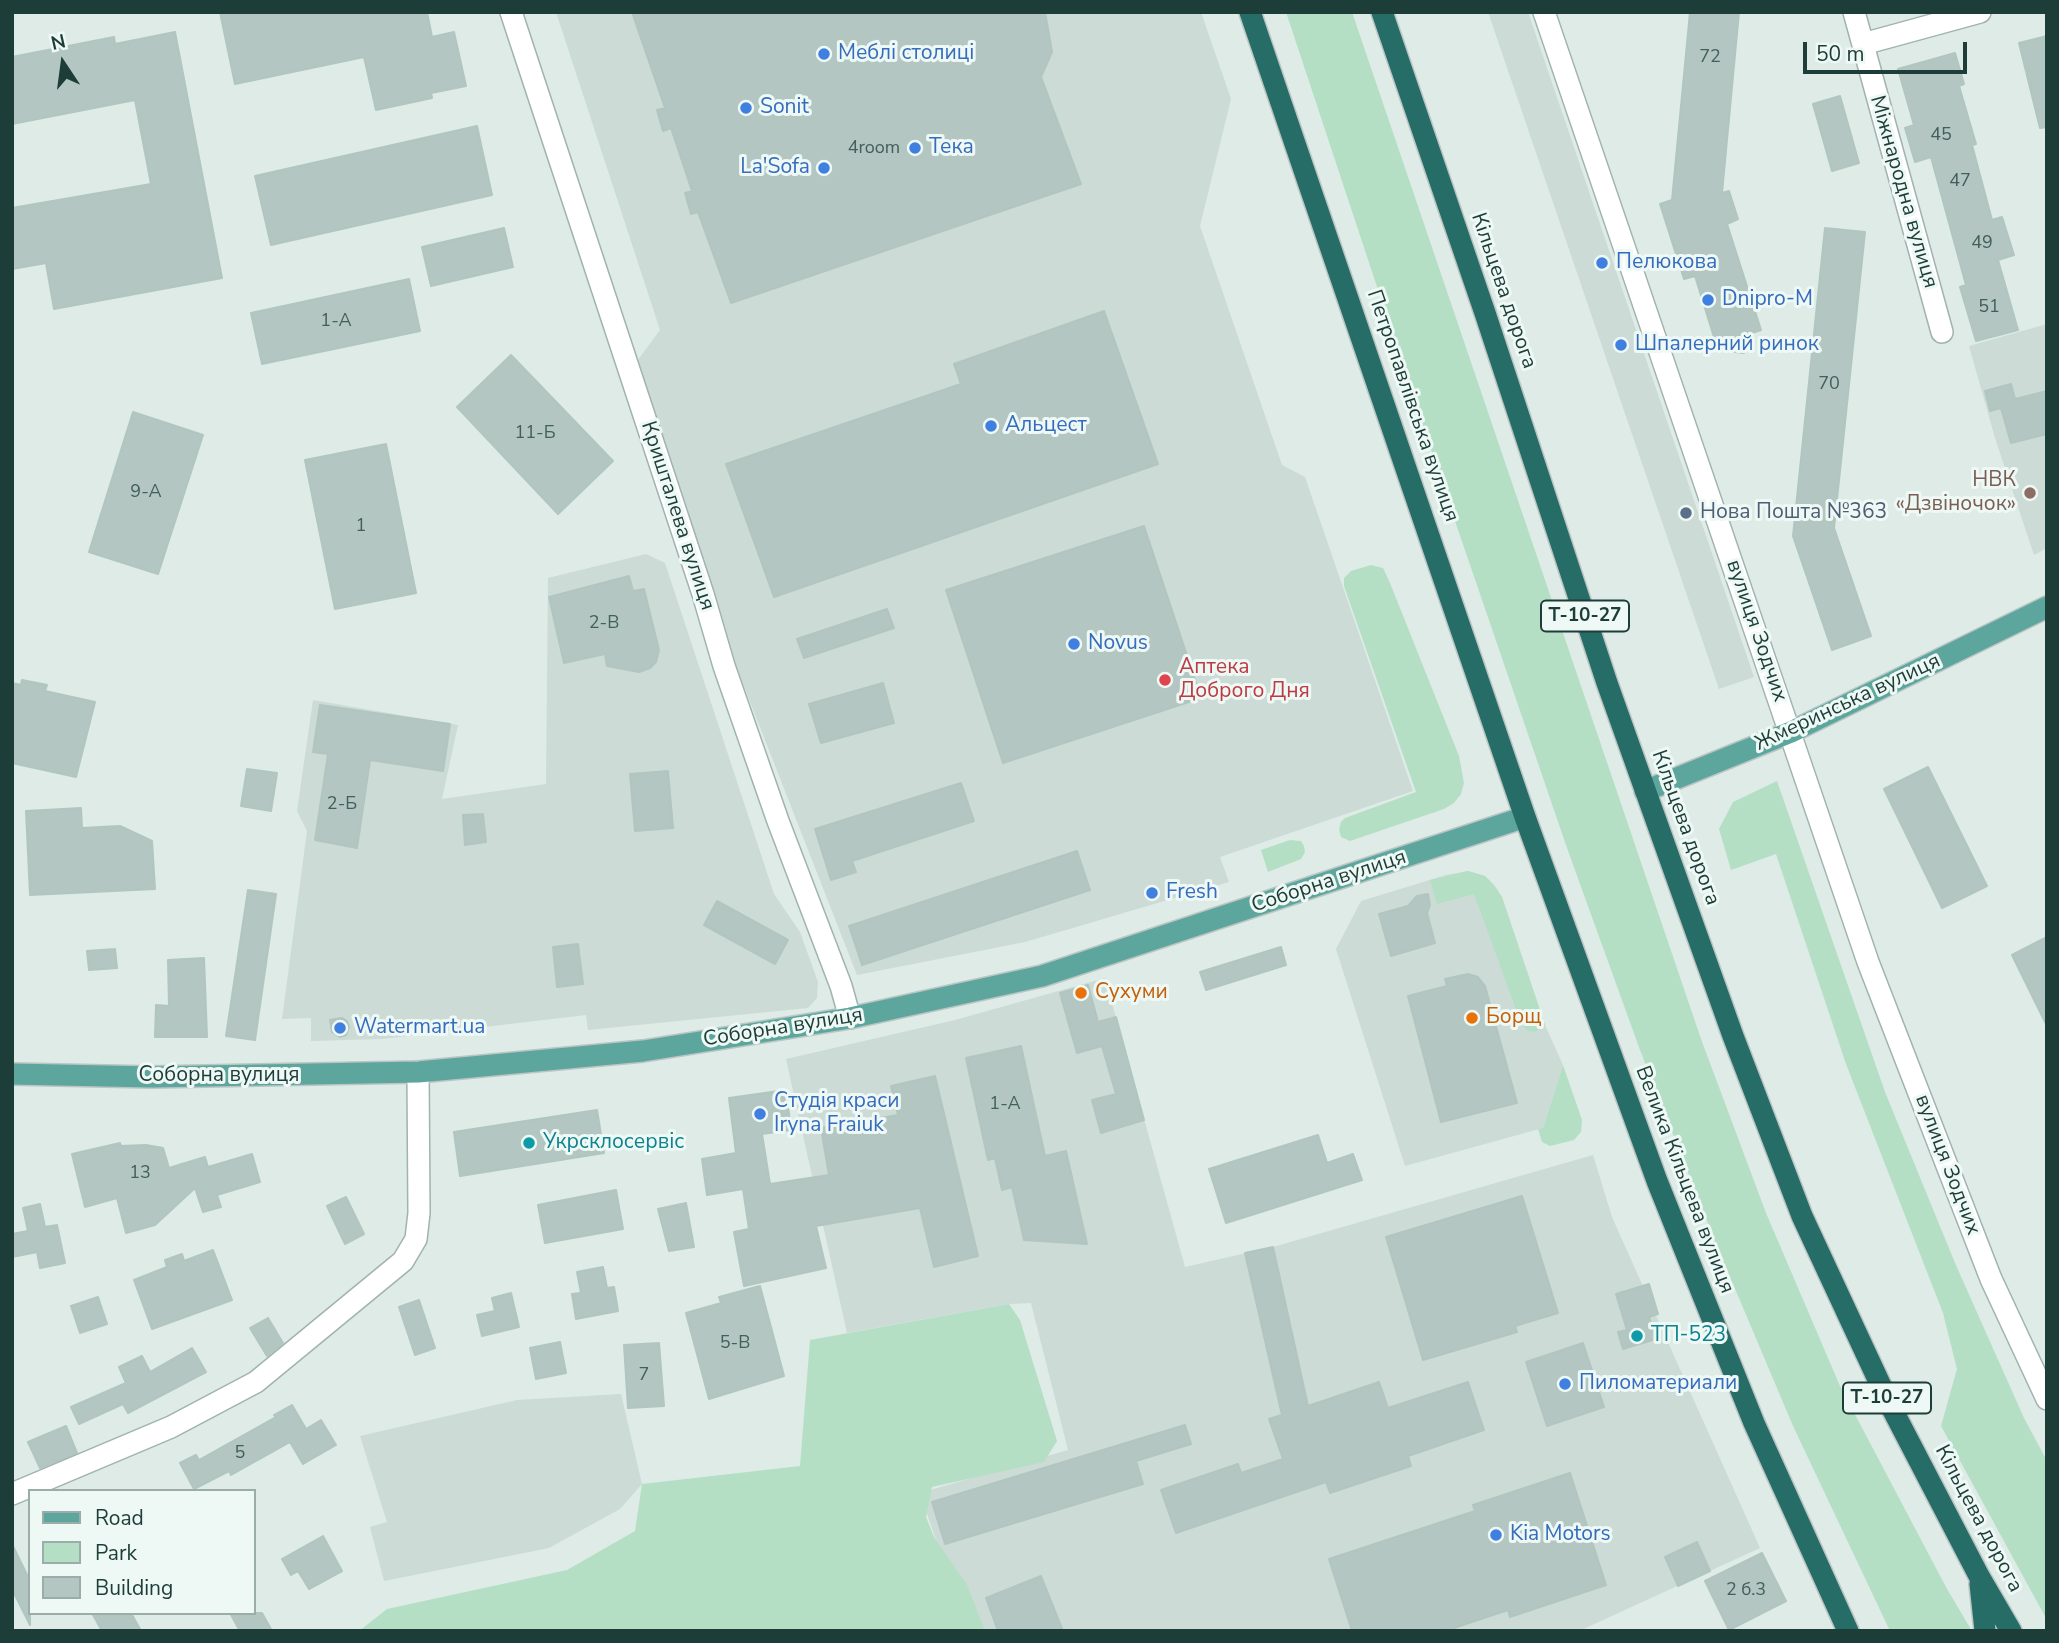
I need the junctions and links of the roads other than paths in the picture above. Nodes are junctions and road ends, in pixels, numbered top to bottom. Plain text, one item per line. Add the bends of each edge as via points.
1 (511, 12) edge
2 (1250, 12) edge
3 (1382, 12) edge
4 (1544, 12) edge
5 (1854, 12) edge
6 (1980, 12) edge
7 (1863, 44) junction
8 (1942, 332) dead end
9 (2047, 607) edge
10 (1791, 732) junction
11 (1646, 791) junction
12 (1525, 817) junction
13 (850, 1018) junction
14 (418, 1072) junction
15 (12, 1074) edge
16 (2047, 1399) edge
17 (12, 1494) edge
18 (1979, 1576) junction
19 (1849, 1631) edge
20 (1984, 1631) edge
21 (2011, 1631) edge

1 - 13 street, Кришталева вулиця via 724,666
2 - 12 highway, Петропавлівська вулиця
3 - 11 highway, Кільцева дорога / Т-10-27
4 - 10 street, вулиця Зодчих
5 - 7 street, Міжнародна вулиця
6 - 7 street
7 - 8 street, Міжнародна вулиця
9 - 10 main road, Жмеринська вулиця
10 - 11 main road, Жмеринська вулиця
10 - 16 street, вулиця Зодчих via 1896,1035 1991,1279
11 - 18 highway, Кільцева дорога / Т-10-27 via 1802,1216 1888,1401
12 - 13 main road, Соборна вулиця via 1042,976
12 - 19 highway, Велика Кільцева вулиця via 1706,1307
13 - 14 main road, Соборна вулиця via 611,1055
14 - 15 main road, Соборна вулиця via 152,1077
14 - 17 street via 419,1213 416,1240 403,1261 256,1382 172,1427
18 - 20 highway
18 - 21 highway, Кільцева дорога / Т-10-27

